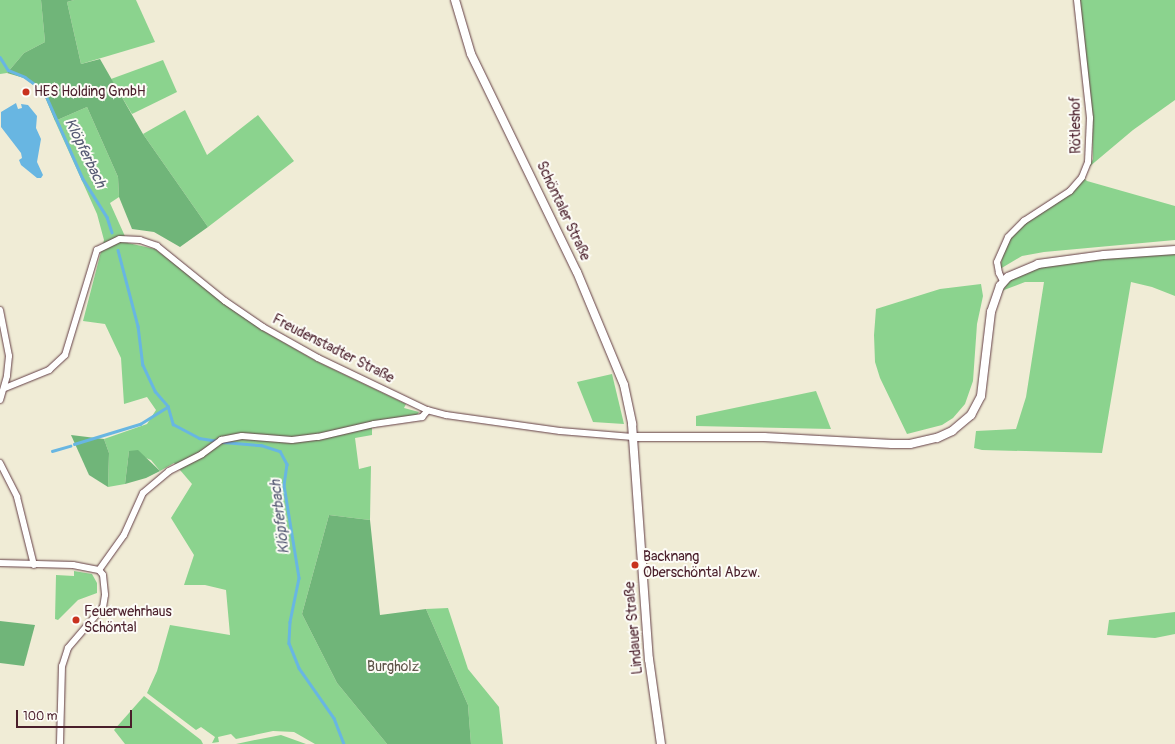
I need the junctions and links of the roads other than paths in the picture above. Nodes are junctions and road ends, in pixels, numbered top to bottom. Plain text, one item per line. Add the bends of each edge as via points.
1 (455, 0) edge
2 (1077, 0) edge
3 (1175, 250) edge
4 (1003, 281) junction
5 (0, 310) edge
6 (5, 388) junction
7 (0, 400) edge
8 (428, 410) junction
9 (633, 437) junction
10 (0, 463) edge
11 (0, 563) edge
12 (34, 565) junction
13 (99, 570) junction
14 (60, 744) edge
15 (661, 744) edge

1 - 9 street, Schöntaler Straße via 471,54 543,199 620,372
2 - 4 street, Rötleshof via 1090,118 1088,162 1082,177 1070,191 1024,221 1008,237 997,262 998,273
3 - 4 street via 1111,254 1038,264 1023,268
4 - 9 street via 991,312 981,396 971,415 945,435 910,444 764,437
5 - 6 street via 9,356
6 - 7 street
6 - 8 street, Freudenstadter Straße via 49,370 59,362 70,345 97,250 111,242 130,240 156,246 232,305 318,358
8 - 9 street, Freudenstadter Straße via 462,418 560,431
8 - 13 street via 422,417 374,424 318,437 292,440 242,436 221,440 164,475 143,493 124,535
9 - 15 street, Lindauer Straße via 649,659
10 - 12 street via 19,504
11 - 12 street
12 - 13 street
13 - 14 street via 103,575 103,607 76,636 68,648 62,666

